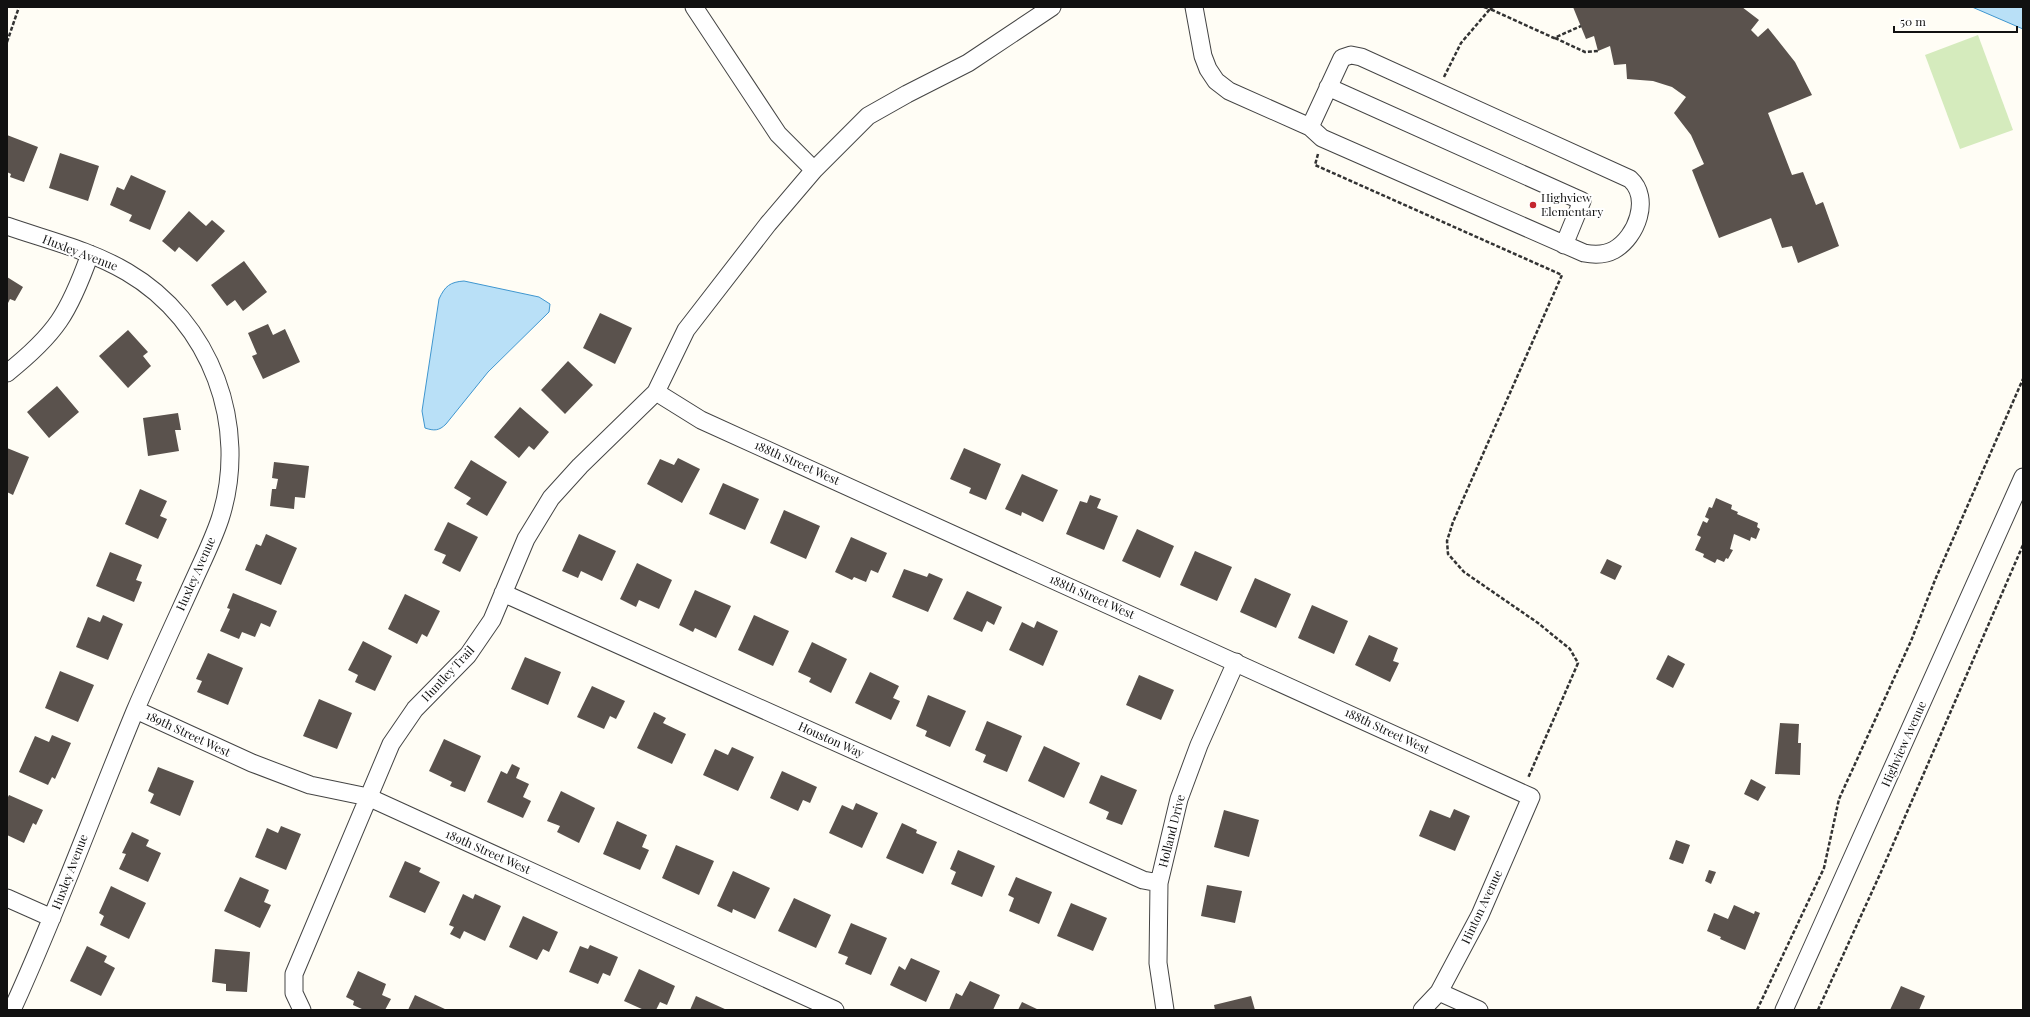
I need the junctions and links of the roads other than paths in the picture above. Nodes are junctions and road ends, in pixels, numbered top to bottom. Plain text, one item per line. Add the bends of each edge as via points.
1 (694, 7) edge
2 (1052, 7) edge
3 (1194, 7) edge
4 (1328, 87) junction
5 (1310, 127) junction
6 (814, 170) junction
7 (7, 226) edge
8 (1564, 245) junction
9 (90, 254) junction
10 (7, 373) edge
11 (656, 392) junction
12 (2023, 477) edge
13 (503, 593) junction
14 (1236, 662) junction
15 (136, 710) junction
16 (1526, 795) joint
17 (368, 797) junction
18 (1159, 882) junction
19 (7, 898) edge
20 (52, 918) junction
21 (1440, 992) junction
22 (12, 1010) edge
23 (302, 1010) edge
24 (835, 1010) edge
25 (1165, 1010) edge
26 (1422, 1010) edge
27 (1479, 1010) edge
28 (1784, 1010) edge

1 - 6 street via 778,134
2 - 6 street, Huntley Trail via 968,63 868,116
3 - 5 street via 1204,56 1208,69 1216,81 1229,91
4 - 5 street
4 - 8 street via 1582,201
4 - 8 street via 1342,58 1351,55 1361,57 1620,173 1637,184 1642,199 1640,209 1631,232 1621,245 1604,254 1584,253
5 - 8 street via 1322,138
6 - 11 street, Huntley Trail via 768,224 691,324
7 - 9 street, Huxley Avenue
9 - 10 street via 74,298 56,328 33,353
9 - 15 street, Huxley Avenue via 144,282 185,322 214,370 229,425 228,482 220,519
11 - 13 street, Huntley Trail via 551,498 526,539
11 - 14 street, 188th Street West via 701,420
12 - 28 street, Highview Avenue
13 - 17 street, Huntley Trail via 492,620 468,655 415,709 391,744
13 - 18 street, Houston Way via 1143,880
14 - 16 street, 188th Street West
14 - 18 street, Holland Drive via 1199,745 1179,799
15 - 17 street, 189th Street West via 252,763 310,785
15 - 20 street, Huxley Avenue
16 - 21 street, Hinton Avenue via 1480,915
17 - 23 street, Huntley Trail via 294,974 294,993
17 - 24 street, 189th Street West
18 - 25 street, Holland Drive via 1158,962
19 - 20 street
20 - 22 street, Huxley Avenue
21 - 26 street, Hinton Avenue
21 - 27 street

